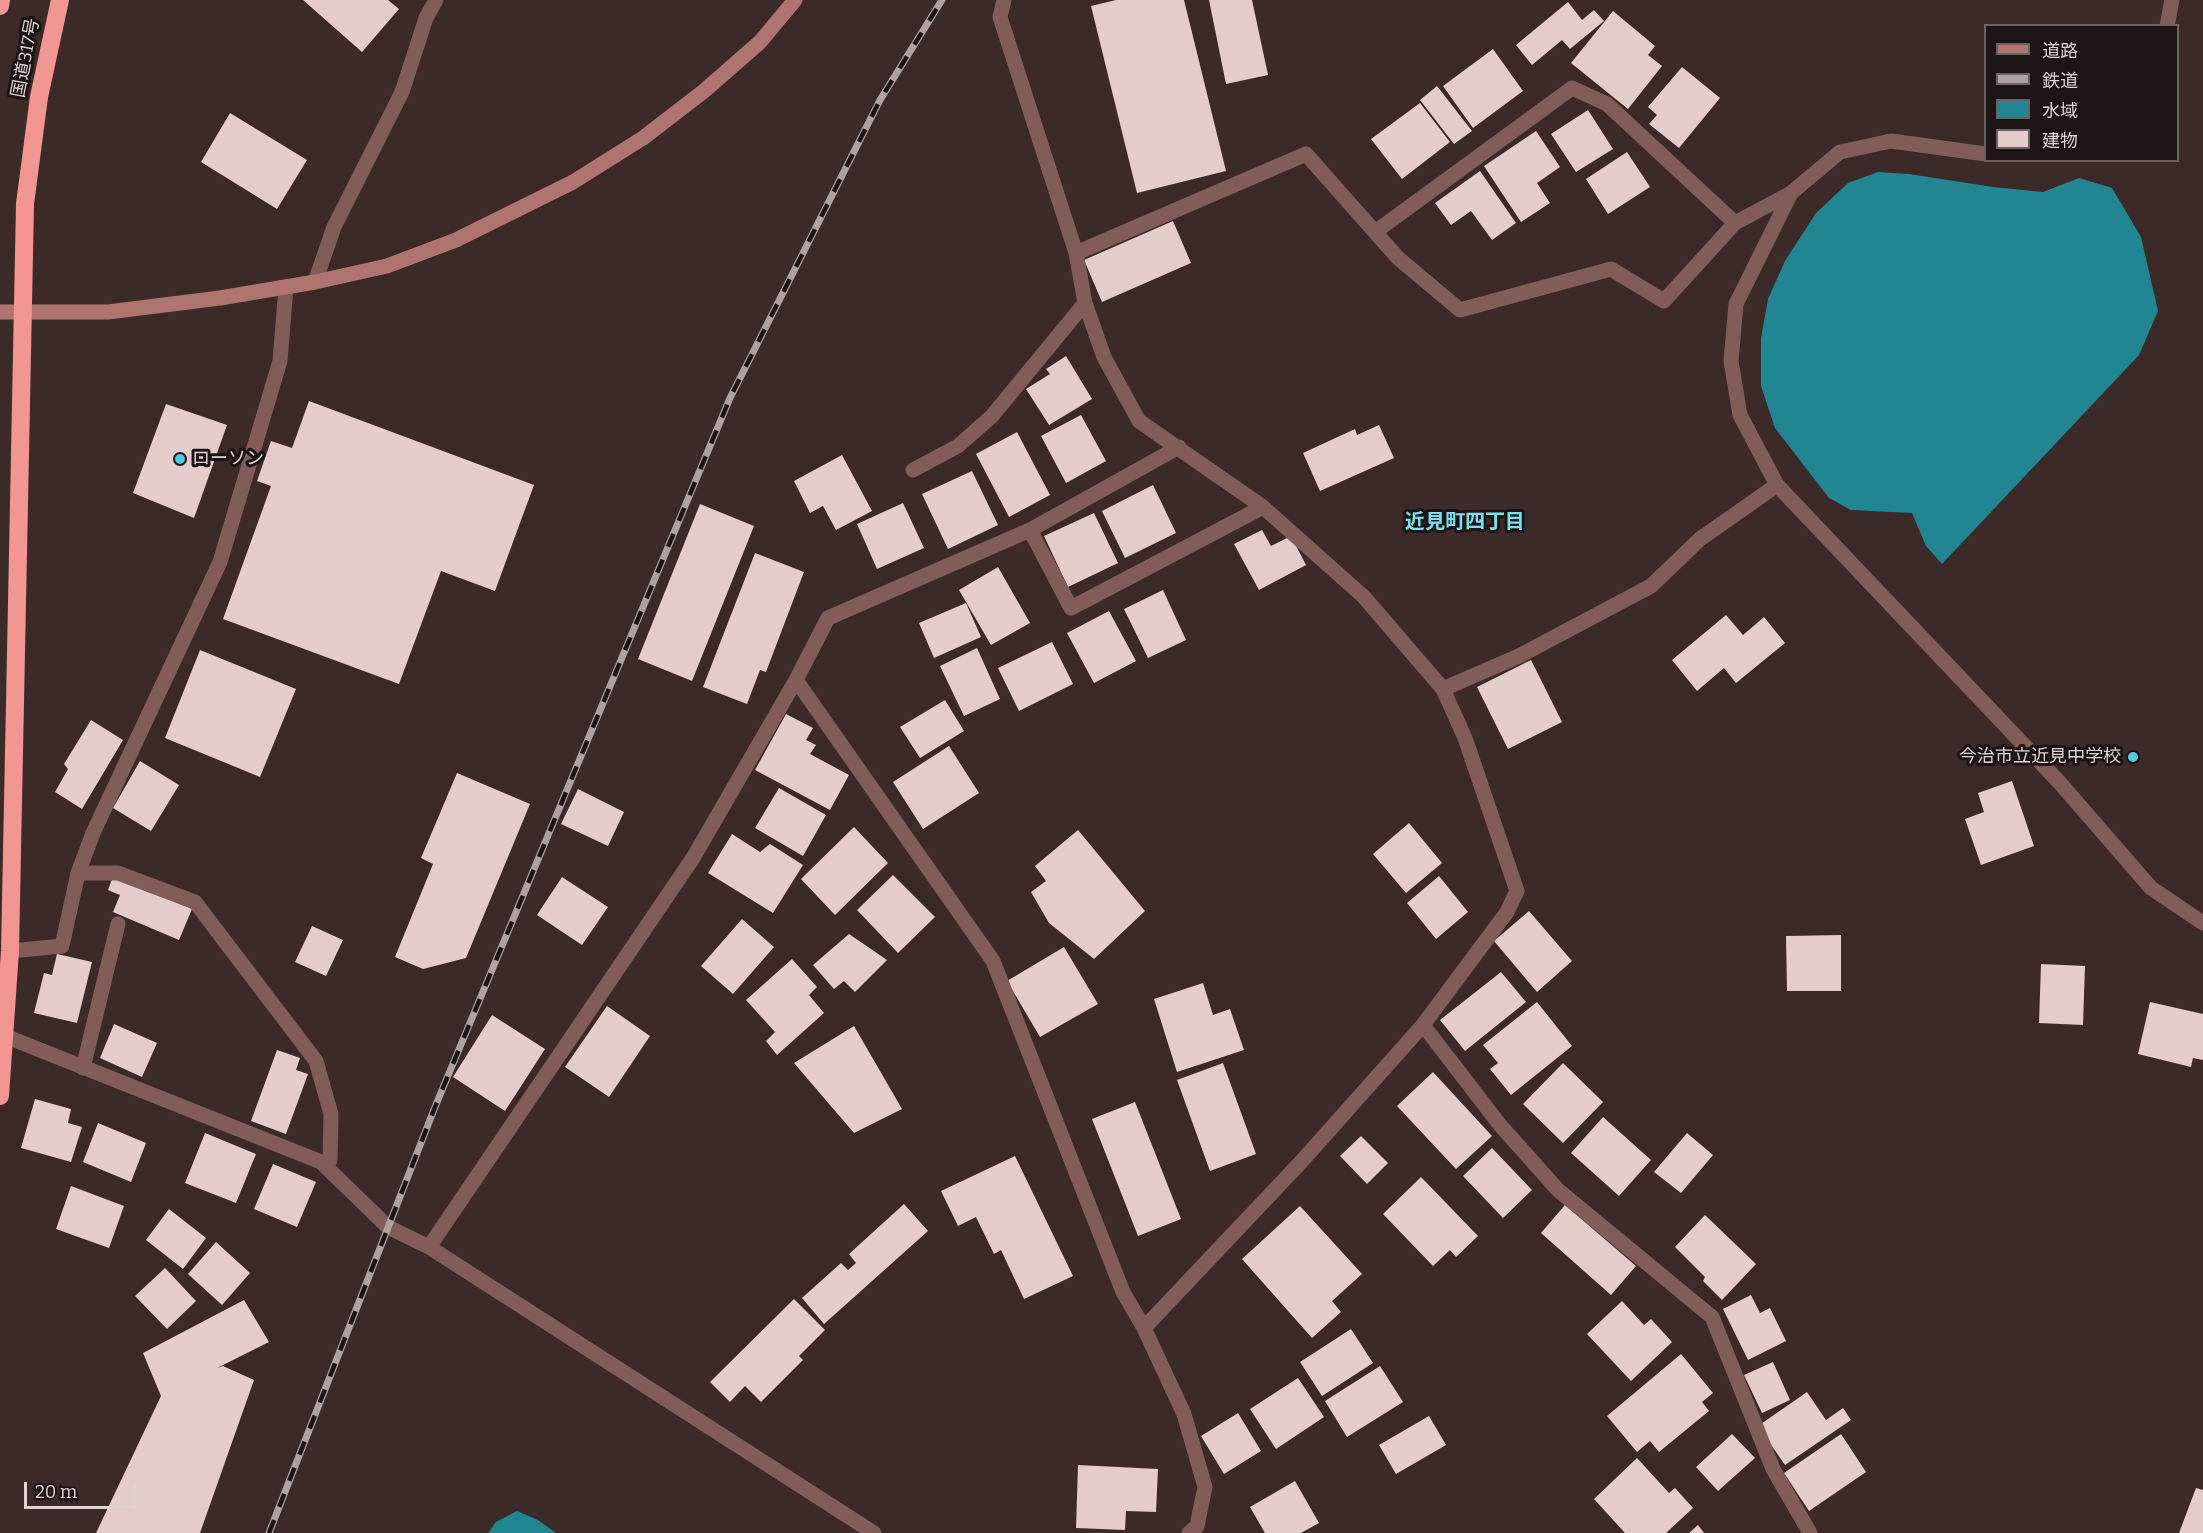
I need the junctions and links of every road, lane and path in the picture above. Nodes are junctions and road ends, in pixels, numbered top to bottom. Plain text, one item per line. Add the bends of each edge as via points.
1 (1, 0) edge
2 (60, 0) edge
3 (436, 0) edge
4 (795, 0) edge
5 (1004, 0) edge
6 (2172, 0) edge
7 (0, 6) edge
8 (2167, 24) edge
9 (1984, 154) edge
10 (1791, 193) junction
11 (1735, 223) junction
12 (1375, 232) junction
13 (1076, 253) junction
14 (315, 282) junction
15 (286, 288) junction
16 (1085, 303) junction
17 (0, 312) edge
18 (23, 313) junction
19 (1179, 447) junction
20 (913, 470) dead end
21 (1777, 485) junction
22 (1263, 507) junction
23 (1030, 530) junction
24 (796, 680) junction
25 (1443, 689) junction
26 (78, 873) junction
27 (2203, 923) edge
28 (118, 924) dead end
29 (10, 951) junction
30 (1423, 1025) junction
31 (5, 1036) junction
32 (83, 1068) junction
33 (0, 1096) edge
34 (321, 1162) junction
35 (429, 1247) junction
36 (1144, 1328) junction
37 (874, 1533) edge
38 (1189, 1533) edge
39 (1810, 1533) edge

1 - 7 highway, 国道317号
2 - 18 highway, 国道317号 via 39,97 25,204
3 - 14 street via 426,18 402,92 333,226
4 - 14 street via 760,42 704,91 644,138 573,182 456,240 387,266
5 - 13 street via 1000,16
6 - 8 street
9 - 10 street via 1890,141 1840,152
10 - 11 street
10 - 21 street via 1736,304 1731,361 1740,415
11 - 12 street via 1664,301 1611,269 1460,310 1398,258
11 - 12 street via 1607,104 1572,88
12 - 13 street via 1306,154
13 - 16 street
14 - 15 street
15 - 18 street via 108,312
15 - 26 street via 279,361 220,562
16 - 19 street via 1104,357 1140,421
16 - 20 street via 992,416 958,446
17 - 18 street
18 - 29 highway, 国道317号
19 - 22 street
19 - 23 street
21 - 25 street via 1700,539 1651,586 1520,656
21 - 27 street via 2060,783 2151,888
22 - 23 street via 1071,608
22 - 25 street via 1364,597
23 - 24 street via 828,618
24 - 35 street via 693,858
24 - 36 street via 993,961 1122,1292
25 - 30 street via 1465,738 1517,891 1507,912
26 - 29 street via 62,946
26 - 34 street via 118,873 195,902 316,1060 331,1114 330,1160
28 - 32 street
29 - 31 highway, 国道317号
30 - 36 street via 1301,1162
30 - 39 street via 1500,1125 1558,1190 1712,1317 1773,1469
31 - 32 street
31 - 33 highway, 国道317号
32 - 34 street
34 - 35 street via 388,1227
35 - 37 street
36 - 38 street via 1184,1414 1205,1487 1197,1526

